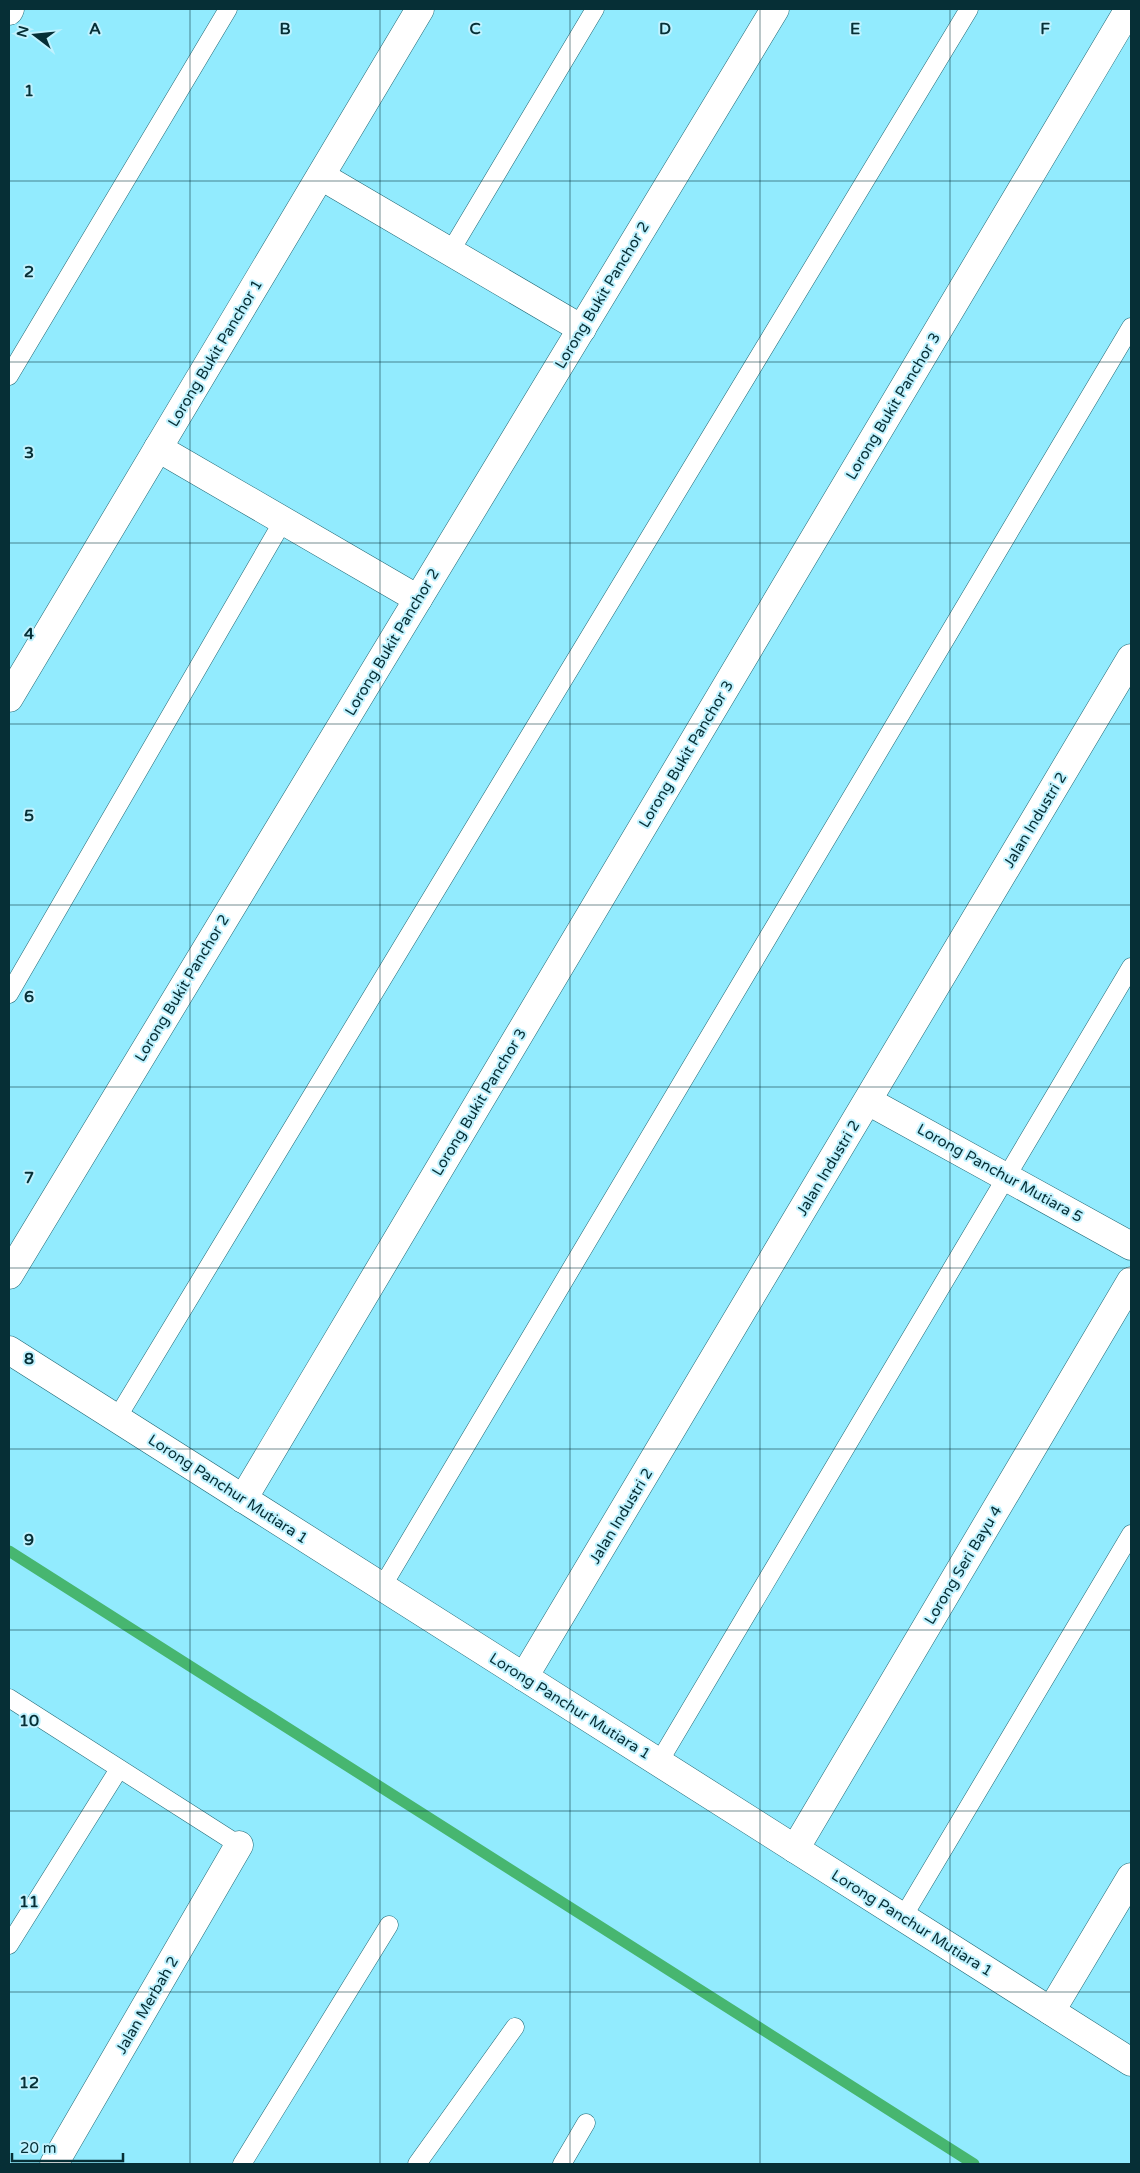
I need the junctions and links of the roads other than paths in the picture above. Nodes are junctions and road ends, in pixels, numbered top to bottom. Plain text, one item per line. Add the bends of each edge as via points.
1 (228, 9) edge
2 (420, 9) edge
3 (595, 9) edge
4 (775, 9) edge
5 (969, 9) edge
6 (1129, 9) edge
7 (321, 176) junction
8 (450, 252) junction
9 (1131, 327) edge
10 (582, 329) junction
11 (9, 376) edge
12 (158, 448) junction
13 (283, 521) junction
14 (418, 599) junction
15 (1131, 658) edge
16 (9, 698) edge
17 (1131, 967) edge
18 (9, 994) edge
19 (868, 1101) junction
20 (1007, 1176) junction
21 (1131, 1246) edge
22 (9, 1275) edge
23 (1131, 1281) edge
24 (9, 1350) edge
25 (117, 1418) junction
26 (243, 1499) junction
27 (1131, 1534) edge
28 (382, 1587) junction
29 (524, 1677) junction
30 (9, 1698) edge
31 (659, 1762) junction
32 (119, 1769) junction
33 (239, 1845) joint
34 (796, 1849) junction
35 (1131, 1877) edge
36 (903, 1917) junction
37 (389, 1925) dead end
38 (9, 1945) edge
39 (1051, 2011) junction
40 (515, 2026) dead end
41 (1131, 2062) edge
42 (586, 2123) dead end
43 (54, 2164) edge
44 (242, 2164) edge
45 (417, 2164) edge
46 (562, 2164) edge

1 - 11 lane
2 - 7 street, Lorong Bukit Panchor 1
3 - 8 lane
4 - 10 street, Lorong Bukit Panchor 2
5 - 25 lane
6 - 26 street, Lorong Bukit Panchor 3
7 - 8 street
7 - 12 street, Lorong Bukit Panchor 1
8 - 10 street
9 - 28 lane
10 - 14 street, Lorong Bukit Panchor 2
12 - 13 street
12 - 16 street, Lorong Bukit Panchor 1
13 - 14 street
13 - 18 lane
14 - 22 street, Lorong Bukit Panchor 2
15 - 19 street, Jalan Industri 2
17 - 20 lane
19 - 20 street, Lorong Panchur Mutiara 5
19 - 29 street, Jalan Industri 2
20 - 21 street, Lorong Panchur Mutiara 5
20 - 31 lane
23 - 34 street, Lorong Seri Bayu 4
24 - 25 street, Lorong Panchur Mutiara 1
25 - 26 street, Lorong Panchur Mutiara 1
26 - 28 street, Lorong Panchur Mutiara 1
27 - 36 lane
28 - 29 street, Lorong Panchur Mutiara 1
29 - 31 street, Lorong Panchur Mutiara 1
30 - 32 lane
31 - 34 street, Lorong Panchur Mutiara 1
32 - 33 lane
32 - 38 lane
33 - 43 street, Jalan Merbah 2
34 - 36 street, Lorong Panchur Mutiara 1
35 - 39 street
36 - 39 street, Lorong Panchur Mutiara 1
37 - 44 lane
39 - 41 street, Lorong Panchur Mutiara 1
40 - 45 lane
42 - 46 lane

